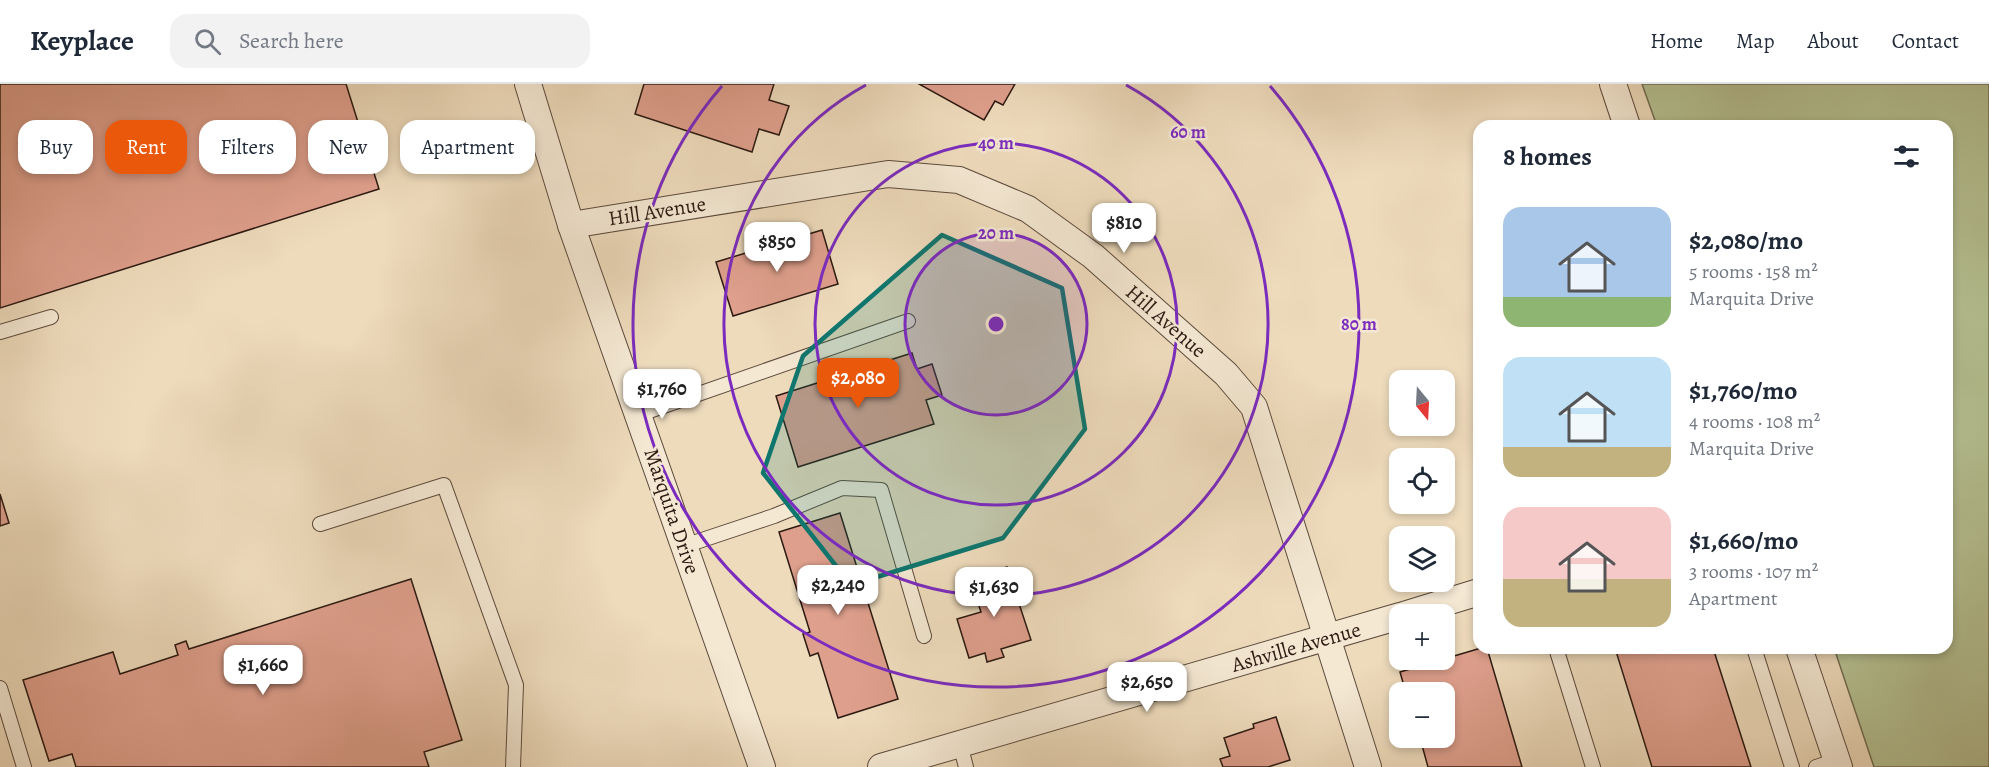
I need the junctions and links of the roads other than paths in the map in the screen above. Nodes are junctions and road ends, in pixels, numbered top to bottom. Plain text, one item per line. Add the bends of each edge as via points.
1 (528, 84) edge
2 (1613, 84) edge
3 (1625, 120) edge
4 (571, 225) junction
5 (51, 317) dead end
6 (908, 321) dead end
7 (0, 332) edge
8 (638, 415) junction
9 (320, 524) dead end
10 (684, 546) junction
11 (1473, 594) edge
12 (1440, 604) edge
13 (1389, 620) edge
14 (924, 636) dead end
15 (1328, 638) junction
16 (1558, 654) edge
17 (1756, 654) edge
18 (1801, 654) edge
19 (0, 688) edge
20 (963, 755) edge
21 (1831, 765) edge
22 (24, 767) edge
23 (513, 767) edge
24 (762, 767) edge
25 (881, 767) edge
26 (1368, 767) edge
27 (1593, 767) edge
28 (1792, 767) edge

1 - 4 street, Marquita Drive
2 - 3 street
4 - 8 street, Marquita Drive
4 - 15 street, Hill Avenue via 888,174 958,180 1028,209 1093,256 1226,374 1254,407
5 - 7 lane
6 - 8 lane
8 - 10 street, Marquita Drive
9 - 23 lane via 444,485 516,685
10 - 14 lane via 842,488 881,490
10 - 24 street, Marquita Drive
11 - 12 street, Ashville Avenue
13 - 15 street, Ashville Avenue
15 - 20 street, Ashville Avenue
15 - 26 street, Hill Avenue
16 - 27 lane
17 - 28 lane
18 - 21 street
19 - 22 lane
20 - 25 street, Ashville Avenue

